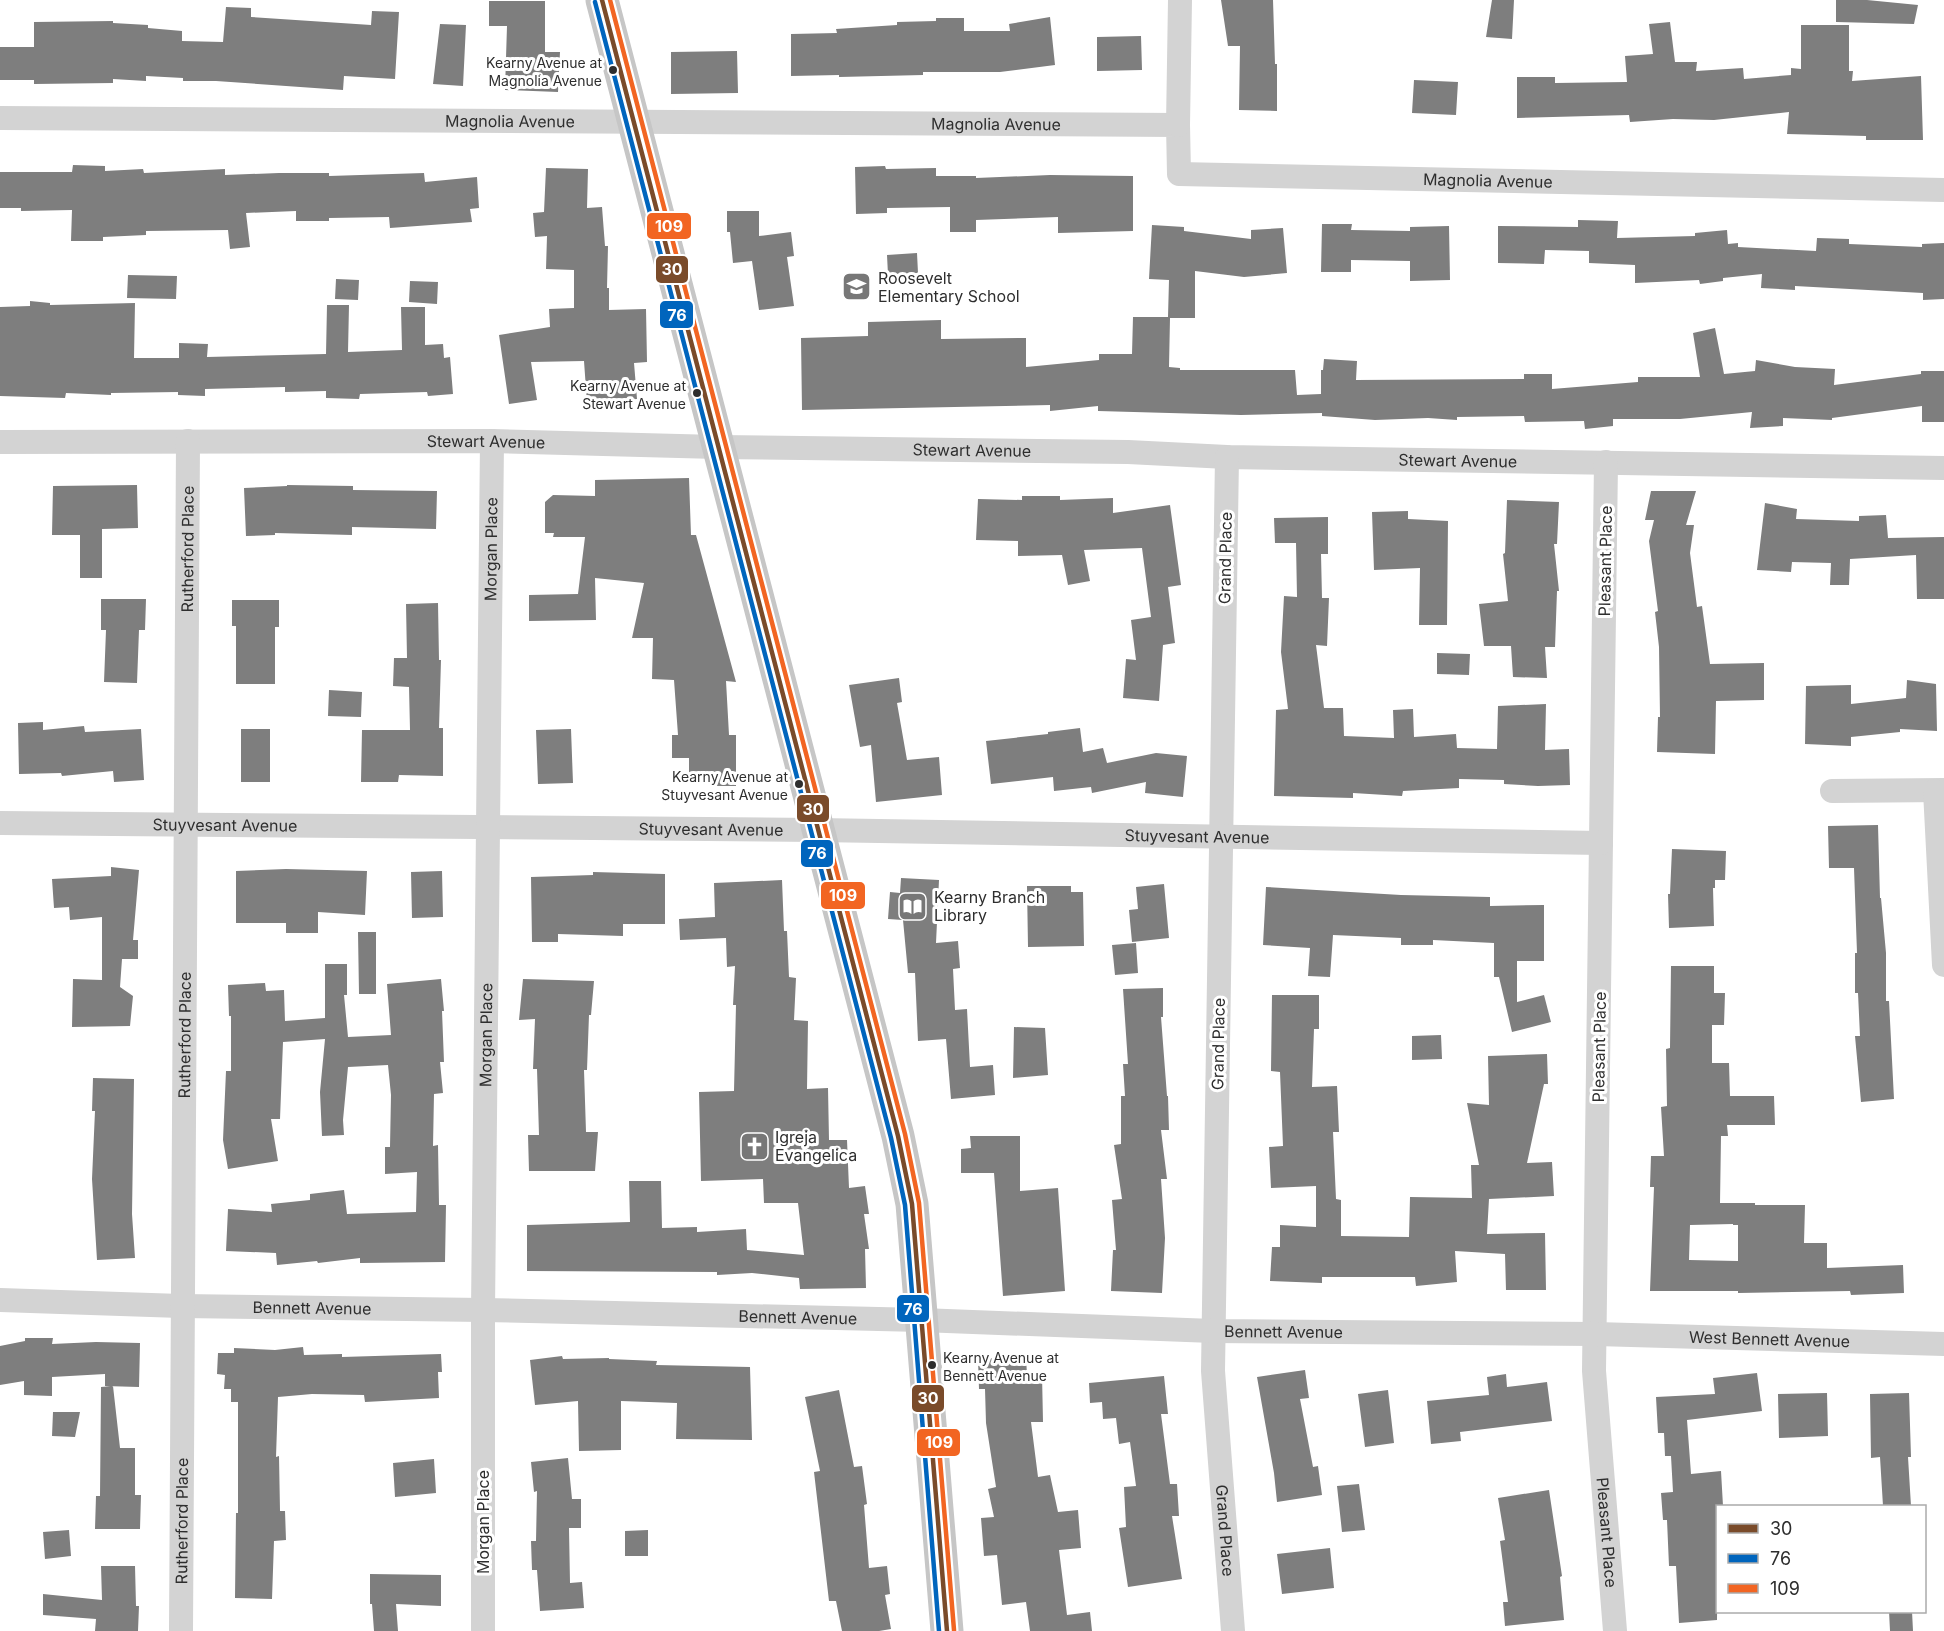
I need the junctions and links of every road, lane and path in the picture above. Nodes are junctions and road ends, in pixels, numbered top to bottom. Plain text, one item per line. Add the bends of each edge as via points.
1 (602, 0) edge
2 (1180, 0) edge
3 (0, 118) edge
4 (634, 122) junction
5 (1178, 125) junction
6 (1944, 190) edge
7 (188, 441) junction
8 (492, 441) junction
9 (0, 442) edge
10 (717, 447) junction
11 (1227, 457) junction
12 (1606, 462) junction
13 (1944, 468) edge
14 (1940, 790) edge
15 (1832, 791) dead end
16 (0, 823) edge
17 (186, 825) junction
18 (488, 828) junction
19 (818, 830) junction
20 (1221, 837) junction
21 (1602, 843) junction
22 (1944, 965) edge
23 (0, 1300) edge
24 (181, 1306) junction
25 (483, 1310) junction
26 (921, 1320) junction
27 (1213, 1331) junction
28 (1596, 1334) junction
29 (1944, 1344) edge
30 (181, 1631) edge
31 (483, 1631) edge
32 (947, 1631) edge
33 (1233, 1631) edge
34 (1615, 1631) edge

1 - 4 main road
2 - 5 street
3 - 4 street, Magnolia Avenue
4 - 5 street, Magnolia Avenue
4 - 10 main road
5 - 6 street, Magnolia Avenue via 1179,174
7 - 8 street, Stewart Avenue
7 - 9 street, Stewart Avenue
7 - 17 street, Rutherford Place
8 - 10 street, Stewart Avenue
8 - 18 street, Morgan Place
10 - 11 street, Stewart Avenue via 1128,452
10 - 19 main road
11 - 12 street, Stewart Avenue
11 - 20 street, Grand Place
12 - 13 street, Stewart Avenue
12 - 21 street, Pleasant Place
14 - 15 street
14 - 22 street
16 - 17 street, Stuyvesant Avenue
17 - 18 street, Stuyvesant Avenue
17 - 24 street, Rutherford Place
18 - 19 street, Stuyvesant Avenue
18 - 25 street, Morgan Place
19 - 20 street, Stuyvesant Avenue
19 - 26 main road via 905,1170 912,1204
20 - 21 street, Stuyvesant Avenue
20 - 27 street, Grand Place
21 - 28 street, Pleasant Place
23 - 24 street, Bennett Avenue
24 - 25 street, Bennett Avenue
24 - 30 street, Rutherford Place
25 - 26 street, Bennett Avenue
25 - 31 street, Morgan Place
26 - 27 street, Bennett Avenue
26 - 32 main road
27 - 28 street, Bennett Avenue
27 - 33 street, Grand Place
28 - 29 street, West Bennett Avenue
28 - 34 street, Pleasant Place via 1594,1371

